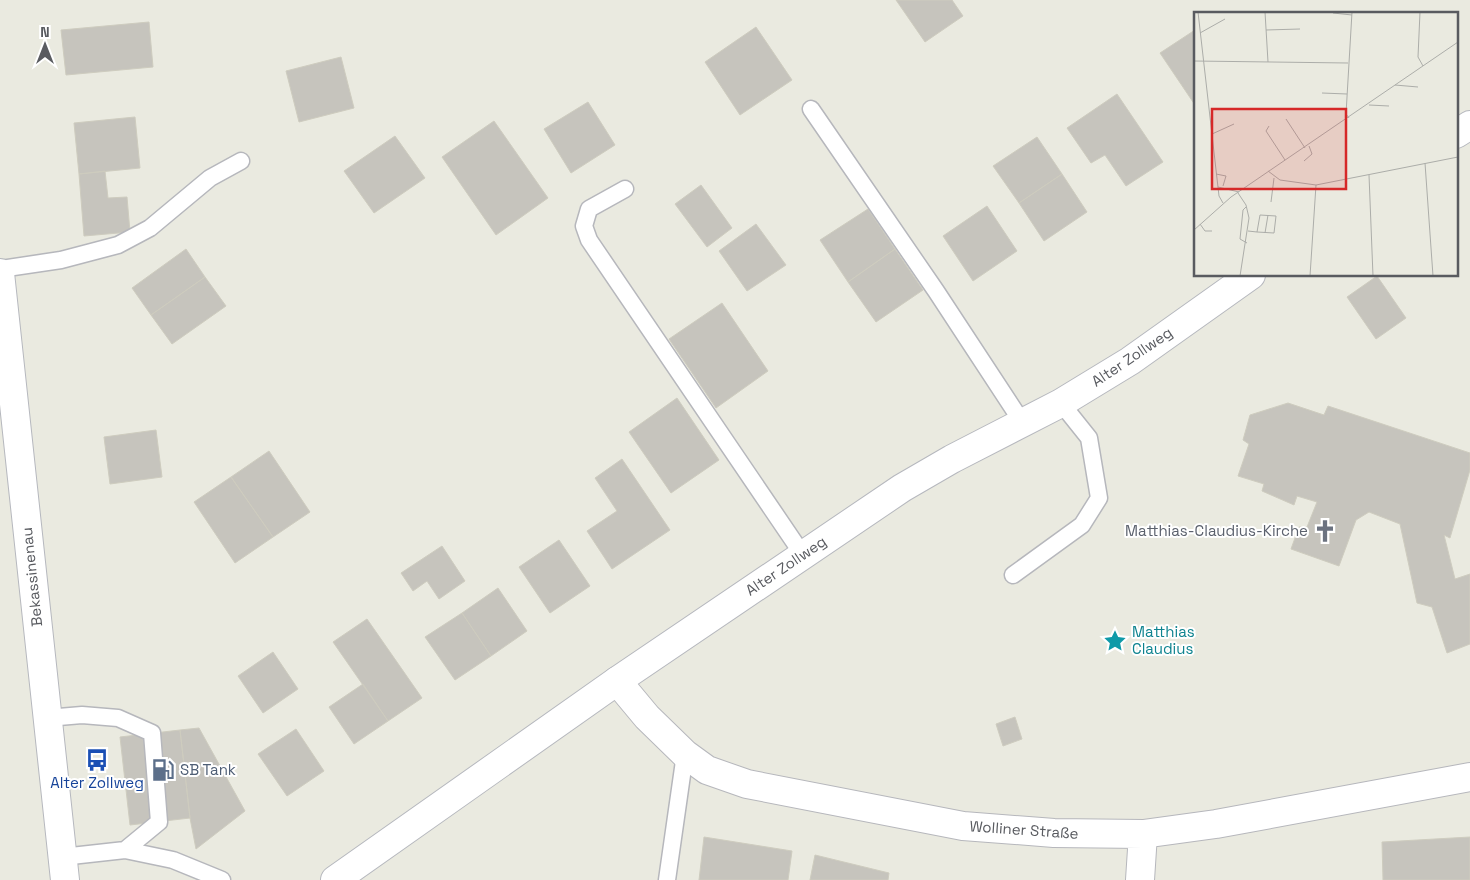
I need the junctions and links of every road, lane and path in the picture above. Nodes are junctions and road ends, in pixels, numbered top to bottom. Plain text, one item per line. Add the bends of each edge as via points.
1 (811, 109) dead end
2 (1470, 125) edge
3 (1458, 133) edge
4 (240, 161) dead end
5 (625, 189) dead end
6 (0, 269) edge
7 (0, 273) edge
8 (1250, 276) edge
9 (1061, 403) junction
10 (1022, 422) junction
11 (803, 555) junction
12 (1012, 575) dead end
13 (617, 681) junction
14 (48, 718) junction
15 (685, 754) junction
16 (1470, 777) edge
17 (1143, 834) junction
18 (125, 850) junction
19 (64, 868) edge
20 (222, 880) edge
21 (335, 880) edge
22 (667, 880) edge
23 (1140, 880) edge

1 - 10 lane
2 - 3 street
4 - 6 lane via 210,178 150,228 118,245 61,260
5 - 11 lane via 589,209 584,226 589,240
7 - 14 street, Bekassinenau
8 - 9 street, Alter Zollweg via 1130,361
9 - 10 street, Alter Zollweg
9 - 12 lane via 1089,438 1099,498 1082,525
10 - 11 street, Alter Zollweg via 902,488
11 - 13 street, Alter Zollweg
13 - 15 street, Wolliner Straße via 647,717
13 - 21 street, Alter Zollweg
14 - 18 lane via 82,715 118,718 152,733 159,822
14 - 19 street, Bekassinenau
15 - 17 street, Wolliner Straße via 707,770 747,784 963,826 1054,833
15 - 22 lane
16 - 17 street, Wolliner Straße via 1216,824
17 - 23 street
18 - 19 lane
18 - 20 lane via 173,860

